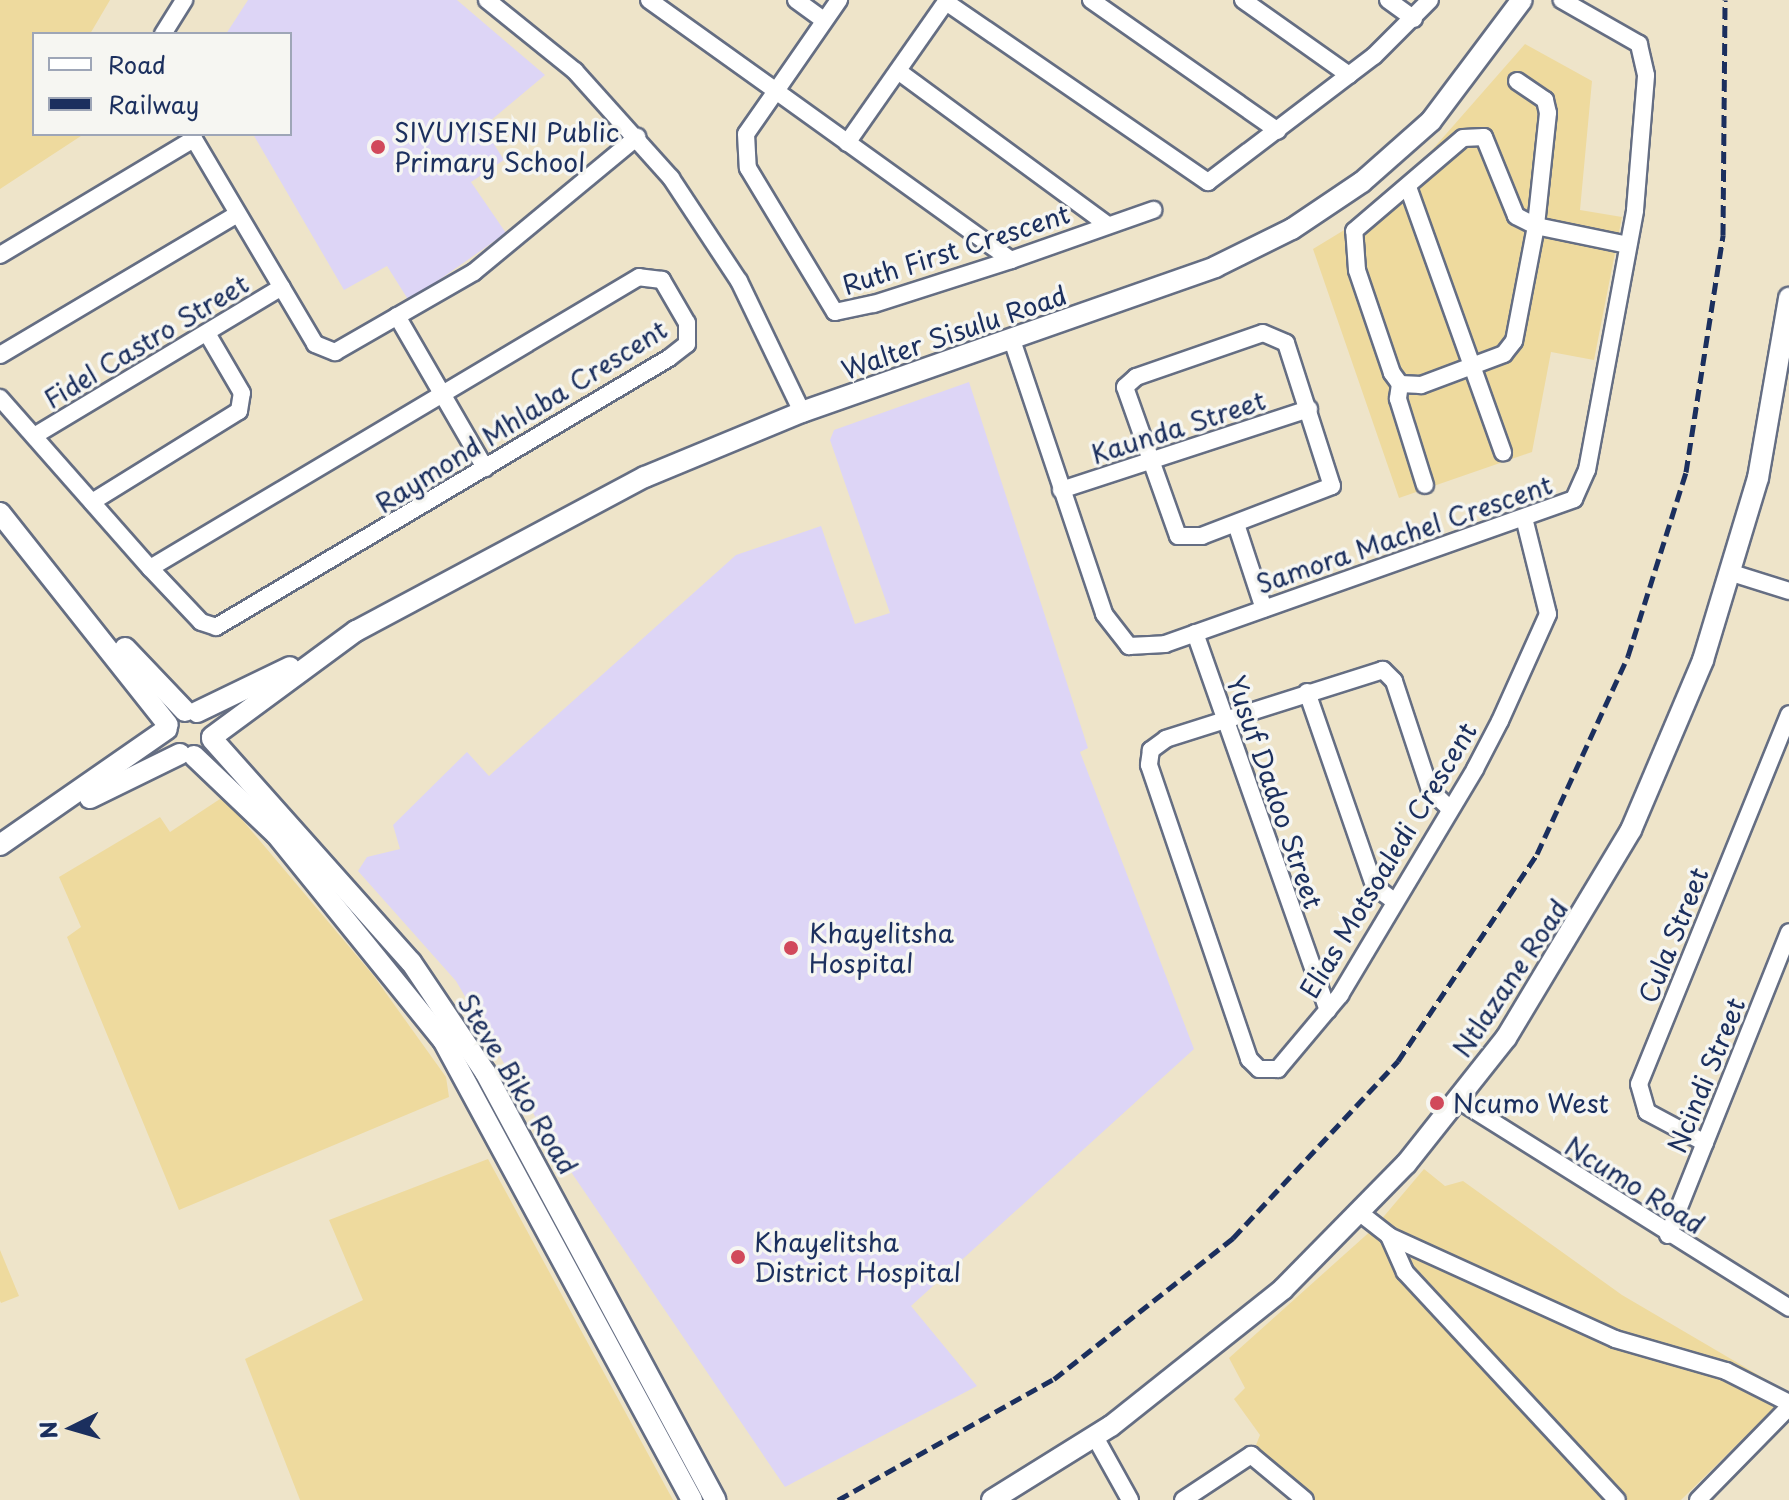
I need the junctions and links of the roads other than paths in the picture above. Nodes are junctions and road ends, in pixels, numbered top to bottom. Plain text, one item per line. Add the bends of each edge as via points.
1 (184, 0) edge
2 (487, 0) edge
3 (649, 0) edge
4 (796, 0) edge
5 (839, 0) edge
6 (1091, 0) edge
7 (1243, 0) edge
8 (1388, 0) edge
9 (1430, 0) edge
10 (1522, 0) edge
11 (1562, 0) edge
12 (947, 1) edge
13 (1414, 19) junction
14 (824, 20) junction
15 (164, 32) edge
16 (898, 71) junction
17 (1349, 75) junction
18 (1517, 81) dead end
19 (776, 91) junction
20 (1278, 131) junction
21 (192, 136) edge
22 (637, 137) junction
23 (847, 143) junction
24 (1408, 187) junction
25 (1153, 210) dead end
26 (237, 214) junction
27 (1108, 225) junction
28 (1536, 226) junction
29 (1628, 245) junction
30 (0, 255) edge
31 (1011, 260) junction
32 (282, 287) junction
33 (1789, 298) edge
34 (397, 316) junction
35 (207, 333) junction
36 (1012, 340) junction
37 (0, 355) edge
38 (1474, 366) junction
39 (1400, 384) junction
40 (441, 393) junction
41 (0, 398) edge
42 (1309, 409) junction
43 (802, 412) junction
44 (34, 436) junction
45 (1503, 452) dead end
46 (1149, 463) junction
47 (485, 468) junction
48 (1425, 485) dead end
49 (1061, 490) junction
50 (92, 502) junction
51 (0, 513) edge
52 (1525, 522) junction
53 (1236, 524) junction
54 (150, 568) junction
55 (1732, 573) junction
56 (69, 591) junction
57 (1789, 591) edge
58 (1264, 609) junction
59 (1195, 633) junction
60 (344, 640) junction
61 (1307, 692) junction
62 (191, 712) junction
63 (1789, 714) edge
64 (1225, 720) junction
65 (168, 727) junction
66 (212, 738) junction
67 (187, 755) junction
68 (1450, 809) junction
69 (46, 817) junction
70 (0, 845) edge
71 (1395, 902) junction
72 (1789, 932) edge
73 (1328, 1010) junction
74 (1458, 1100) junction
75 (1705, 1143) junction
76 (1360, 1213) junction
77 (1668, 1235) junction
78 (1389, 1236) junction
79 (1789, 1308) edge
80 (1787, 1412) edge
81 (1095, 1437) junction
82 (692, 1500) edge
83 (715, 1500) edge
84 (992, 1500) edge
85 (1130, 1500) edge
86 (1183, 1500) edge
87 (1305, 1500) edge
88 (1617, 1500) edge
89 (1698, 1500) edge

1 - 15 street
2 - 22 street via 575,71
3 - 19 street
4 - 14 street
5 - 14 street
6 - 20 street
7 - 17 street
8 - 13 street
9 - 13 street
10 - 36 street, Walter Sisulu Road via 1431,121 1327,206 1215,267
11 - 29 street, Samora Machel Crescent via 1629,35 1644,60 1646,112
12 - 16 street
12 - 20 street via 1203,181 1226,173
13 - 17 street
14 - 19 street
16 - 23 street
16 - 27 street, Ruth First Crescent
17 - 20 street
18 - 28 street via 1545,100 1548,113
19 - 23 street
19 - 31 street, Ruth First Crescent via 746,134 744,159 835,312
21 - 26 street
21 - 30 street
22 - 34 street via 474,272
22 - 43 street via 739,281
23 - 31 street
24 - 28 street via 1463,138 1484,137 1507,203
24 - 38 street
24 - 39 street via 1354,231 1351,246
25 - 27 street, Ruth First Crescent
26 - 32 street
26 - 37 street
27 - 31 street, Ruth First Crescent
28 - 29 street
28 - 38 street via 1514,341 1504,354
29 - 52 street, Samora Machel Crescent via 1581,490
32 - 34 street via 315,344 329,352
32 - 35 street, Fidel Castro Street
33 - 55 street, Ntlazane Road via 1764,446
34 - 40 street
35 - 44 street, Fidel Castro Street
35 - 50 street via 242,393 239,411
36 - 43 street, Walter Sisulu Road
36 - 49 street, Samora Machel Crescent
38 - 39 street via 1421,385
38 - 45 street
39 - 48 street via 1398,399
40 - 47 street
40 - 47 street, Raymond Mhlaba Crescent via 639,277 657,276 678,307 690,337 679,351
40 - 54 street, Raymond Mhlaba Crescent
41 - 44 street, Raymond Mhlaba Crescent
42 - 46 street, Kaunda Street
42 - 46 street via 1286,343 1263,333 1129,381 1127,402
42 - 53 street via 1331,473 1330,491
43 - 60 street, Walter Sisulu Road via 537,530
44 - 50 street, Raymond Mhlaba Crescent
46 - 49 street, Kaunda Street
46 - 53 street via 1178,536
47 - 54 street, Raymond Mhlaba Crescent via 216,627 201,622
49 - 59 street, Samora Machel Crescent via 1120,641 1151,648
50 - 54 street, Raymond Mhlaba Crescent
51 - 56 street
52 - 58 street, Samora Machel Crescent
52 - 68 street, Elias Motsoaledi Crescent via 1548,614
53 - 58 street
55 - 57 street
55 - 74 street, Ntlazane Road via 1676,730 1631,830 1564,951
56 - 62 street
56 - 65 street
58 - 59 street, Samora Machel Crescent
59 - 64 street, Yusuf Dadoo Street
60 - 62 street, Walter Sisulu Road
60 - 66 street, Walter Sisulu Road
61 - 64 street
61 - 68 street via 1388,673 1430,790
61 - 71 street via 1374,886
62 - 65 street, Walter Sisulu Road
62 - 66 street, Steve Biko Road
63 - 75 street, Cula Street via 1639,1084 1647,1112
64 - 73 street, Yusuf Dadoo Street
64 - 73 street, Elias Motsoaledi Crescent via 1157,743 1149,765 1249,1059 1264,1071 1278,1069
65 - 67 street, Steve Biko Road
65 - 69 street
66 - 67 street, Walter Sisulu Road
66 - 83 street, Steve Biko Road via 411,962 452,1021 529,1148
67 - 69 street
67 - 82 street, Steve Biko Road via 276,834 382,955 443,1040
68 - 71 street, Elias Motsoaledi Crescent
69 - 70 street
71 - 73 street, Elias Motsoaledi Crescent
72 - 75 street, Ncindi Street
74 - 76 street, Ntlazane Road
74 - 77 street, Ncumo Road
75 - 77 street, Ncindi Street
76 - 78 street
76 - 81 street, Ntlazane Road via 1225,1340
77 - 79 street, Ncumo Road
78 - 80 street via 1615,1339 1726,1371
78 - 88 street via 1405,1272
80 - 89 street
81 - 84 street, Ntlazane Road
81 - 85 street
86 - 87 street via 1251,1455

